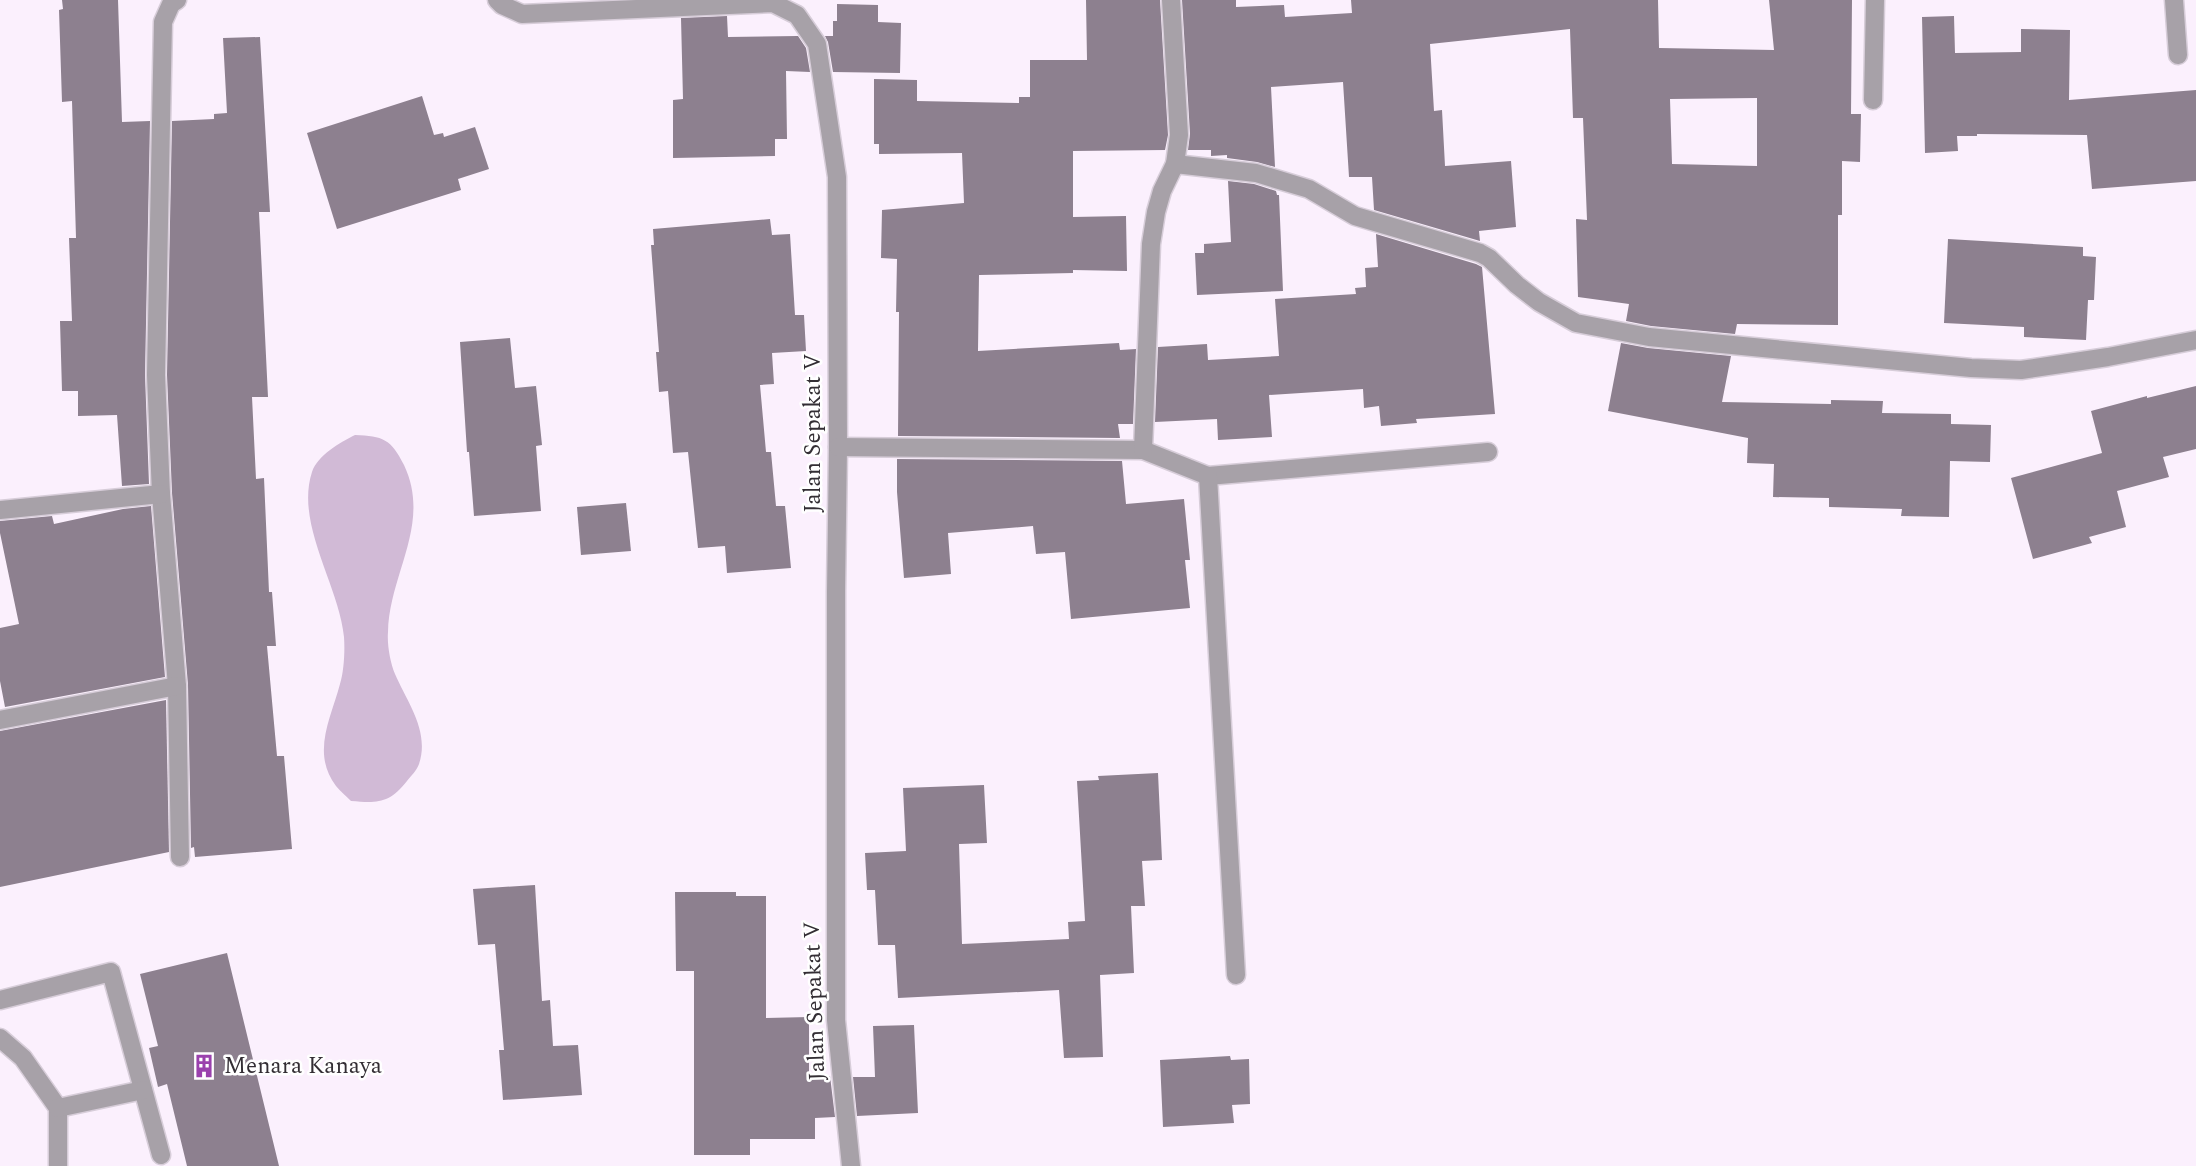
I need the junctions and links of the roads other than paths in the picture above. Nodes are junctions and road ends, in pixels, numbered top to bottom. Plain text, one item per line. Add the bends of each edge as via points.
1 (177, 0) edge
2 (497, 0) edge
3 (1171, 0) edge
4 (1875, 0) edge
5 (2174, 0) edge
6 (2178, 55) dead end
7 (1873, 100) dead end
8 (1175, 164) junction
9 (2196, 340) edge
10 (838, 447) junction
11 (1143, 450) junction
12 (1488, 452) dead end
13 (1208, 476) junction
14 (161, 494) junction
15 (0, 510) edge
16 (177, 686) junction
17 (0, 720) edge
18 (180, 857) dead end
19 (1237, 975) dead end
20 (0, 1000) edge
21 (0, 1038) edge
22 (143, 1090) junction
23 (58, 1108) junction
24 (161, 1155) dead end
25 (58, 1166) edge
26 (851, 1166) edge

1 - 14 street via 170,4 163,22 160,72 156,375
2 - 10 street, Jalan Sepakat V via 522,14 773,3 797,15 817,44 836,177
3 - 8 street via 1179,135
4 - 7 street
5 - 6 street
8 - 9 street via 1256,173 1309,189 1355,216 1489,258 1539,302 1576,323 1649,337 2021,370
8 - 11 street via 1162,191 1151,244
10 - 11 street
10 - 26 street, Jalan Sepakat V via 836,1020
11 - 13 street
12 - 13 street
13 - 19 street
14 - 15 street
14 - 16 street
16 - 17 street
16 - 18 street
20 - 22 street via 111,972
21 - 23 street via 23,1058
22 - 23 street
22 - 24 street
23 - 25 street

